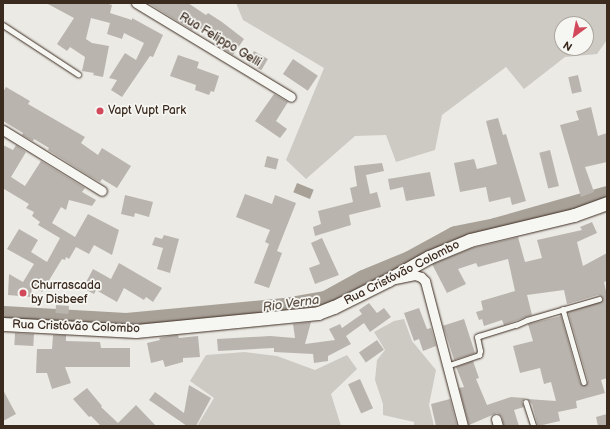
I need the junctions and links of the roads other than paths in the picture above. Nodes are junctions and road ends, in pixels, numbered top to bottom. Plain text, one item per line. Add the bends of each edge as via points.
1 (136, 3) edge
2 (3, 25) edge
3 (78, 74) dead end
4 (291, 97) dead end
5 (3, 130) edge
6 (102, 191) dead end
7 (607, 203) edge
8 (388, 280) junction
9 (599, 299) dead end
10 (563, 309) junction
11 (3, 324) edge
12 (448, 366) junction
13 (584, 382) dead end
14 (526, 402) dead end
15 (463, 426) edge
16 (534, 426) edge

1 - 4 street, Rua Felippo Gelli
2 - 3 lane
5 - 6 street
7 - 8 main road, Rua Cristóvão Colombo via 570,216 470,240 429,257
8 - 11 main road, Rua Cristóvão Colombo via 318,313 136,331
8 - 12 street via 415,275 425,281
9 - 10 lane
10 - 12 lane via 479,336 479,355
10 - 13 lane
12 - 15 street
14 - 16 lane

